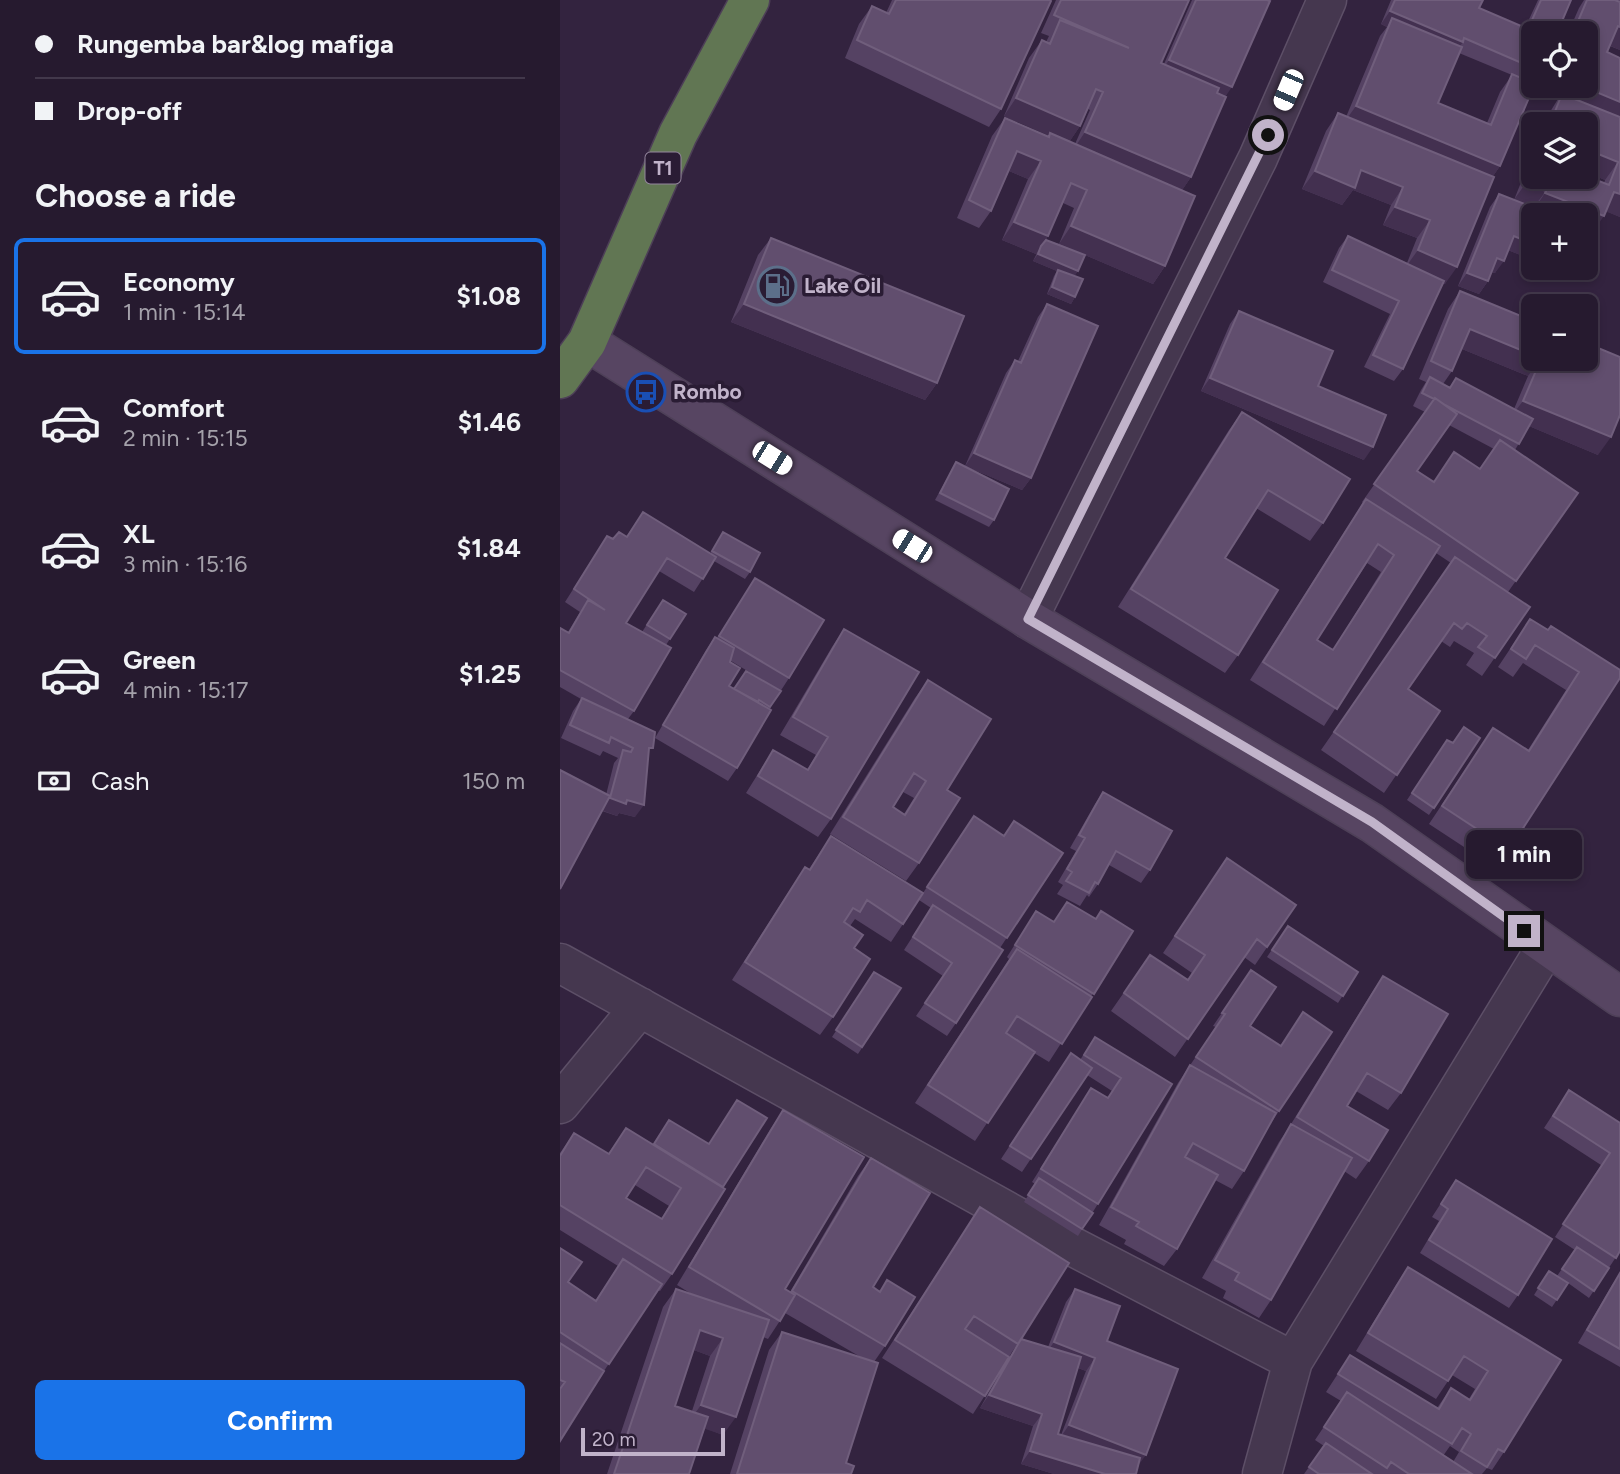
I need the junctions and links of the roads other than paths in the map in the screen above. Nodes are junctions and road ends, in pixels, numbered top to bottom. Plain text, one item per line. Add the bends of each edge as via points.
1 (750, 0) edge
2 (1327, 0) edge
3 (587, 342) junction
4 (560, 379) edge
5 (1028, 619) junction
6 (1546, 947) junction
7 (560, 963) edge
8 (1620, 997) edge
9 (640, 1007) junction
10 (560, 1104) edge
11 (1293, 1362) junction
12 (1262, 1474) edge

1 - 3 highway, T1 via 678,134
2 - 5 street via 1258,158
3 - 4 highway, T1
3 - 5 street
5 - 6 street via 1372,822
6 - 8 street
6 - 11 street
7 - 9 street
9 - 10 street
9 - 11 street via 1041,1230
11 - 12 street

